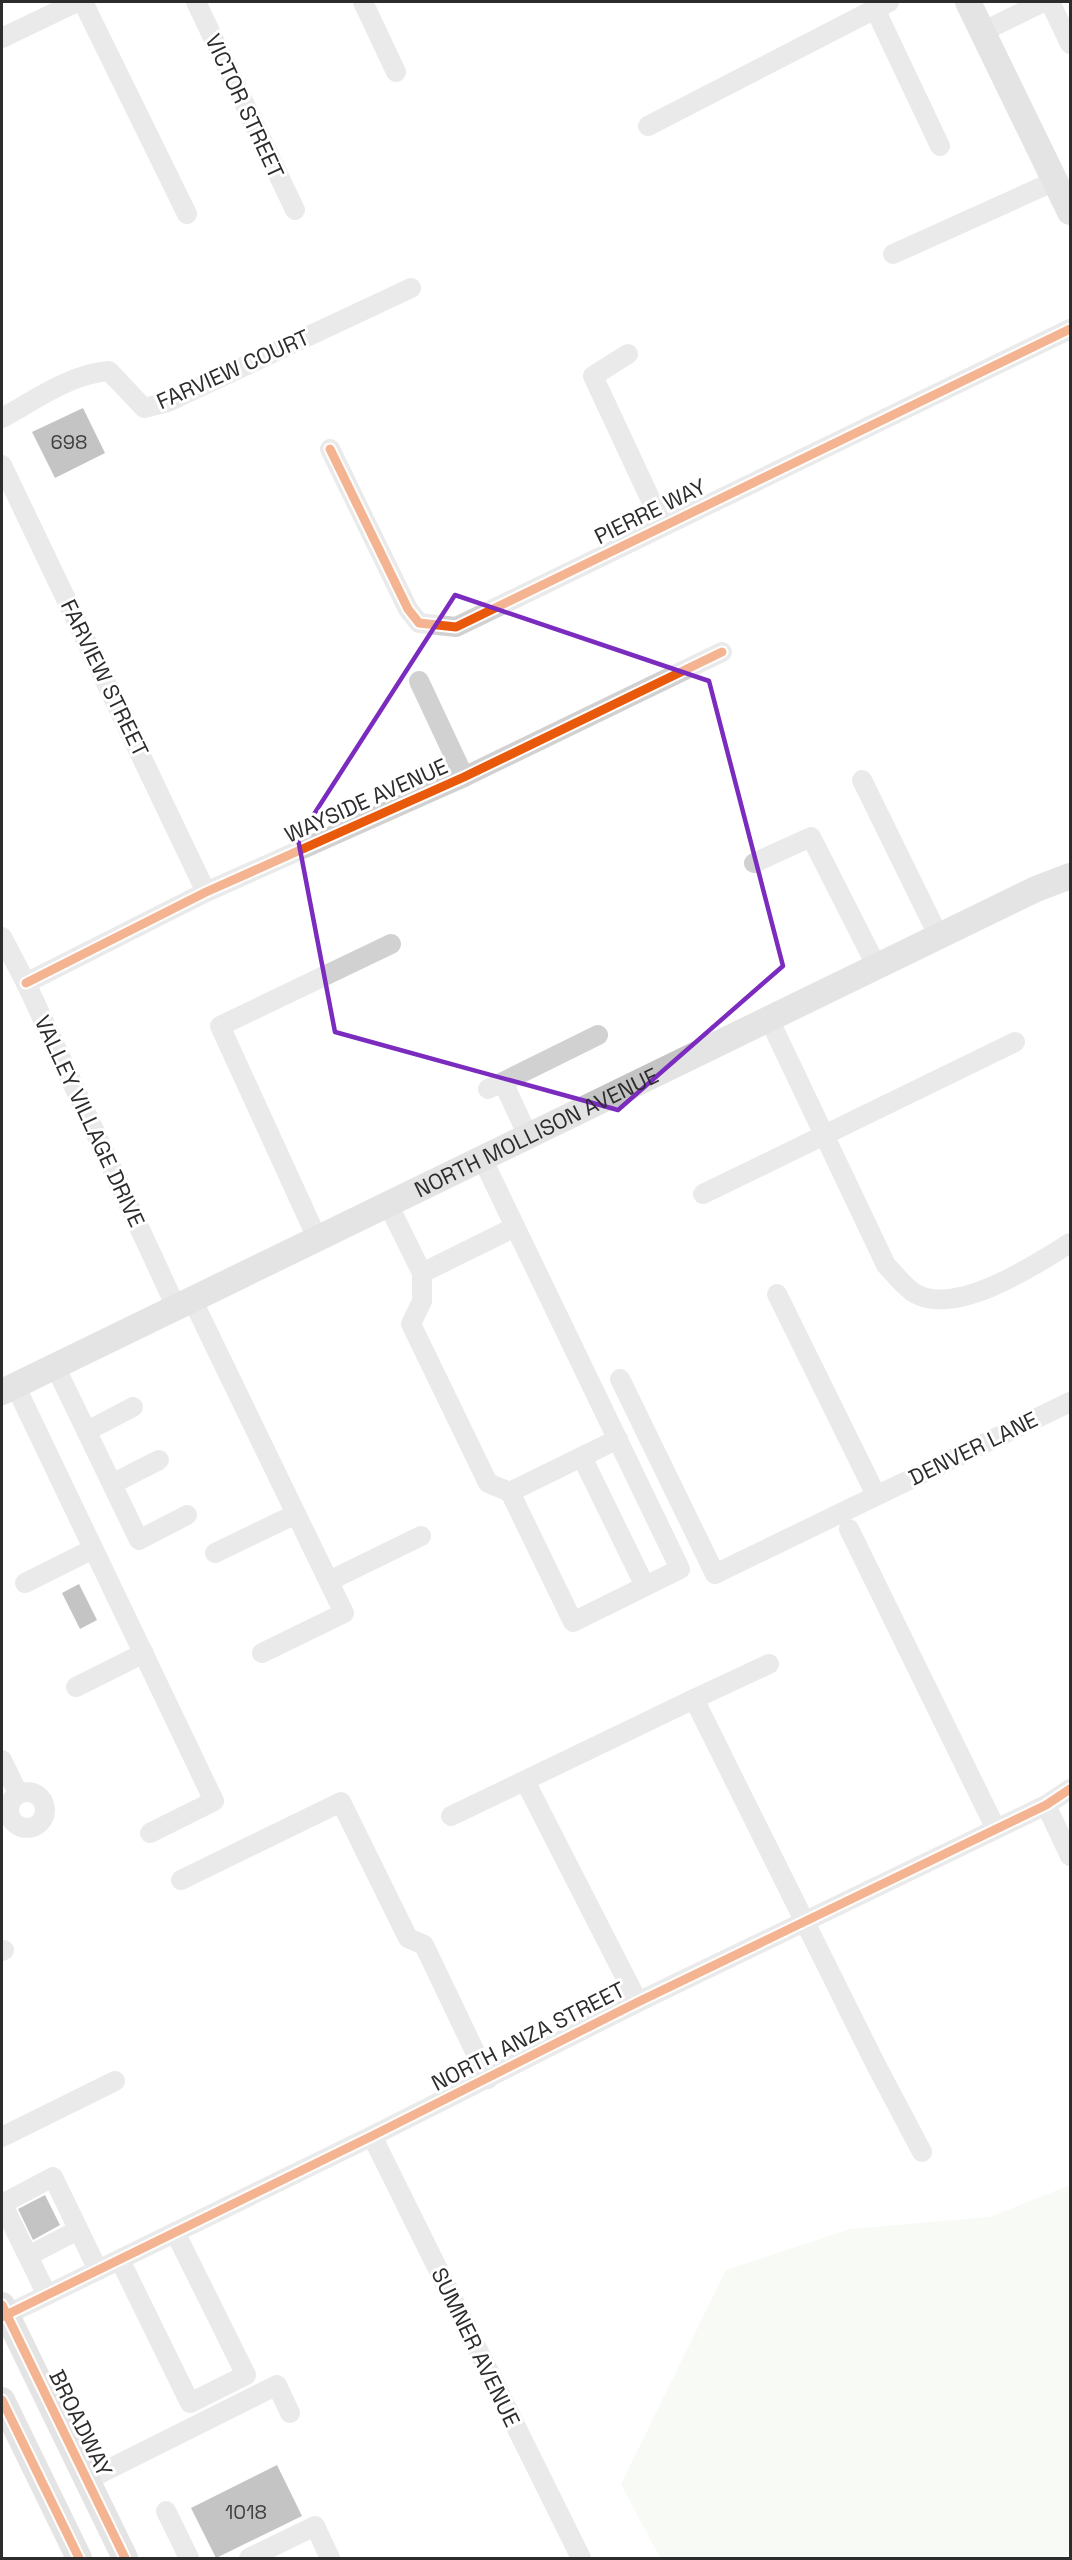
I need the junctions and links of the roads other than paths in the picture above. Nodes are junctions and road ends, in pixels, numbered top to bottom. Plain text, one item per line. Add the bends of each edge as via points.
1 (77, 2) edge
2 (82, 2) edge
3 (196, 2) edge
4 (363, 2) edge
5 (968, 2) edge
6 (1043, 2) edge
7 (1050, 2) edge
8 (882, 5) edge
9 (982, 32) junction
10 (2, 38) edge
11 (1071, 44) edge
12 (396, 72) dead end
13 (648, 126) dead end
14 (940, 146) dead end
15 (1055, 181) junction
16 (295, 210) dead end
17 (1071, 212) edge
18 (187, 214) dead end
19 (893, 254) dead end
20 (411, 288) dead end
21 (1071, 329) edge
22 (628, 354) dead end
23 (2, 418) edge
24 (330, 449) dead end
25 (2, 465) edge
26 (663, 526) junction
27 (722, 652) dead end
28 (418, 681) dead end
29 (464, 777) junction
30 (862, 780) dead end
31 (754, 863) dead end
32 (1071, 876) edge
33 (206, 892) junction
34 (2, 937) edge
35 (939, 937) junction
36 (391, 944) dead end
37 (877, 967) junction
38 (26, 983) junction
39 (769, 1019) junction
40 (598, 1035) dead end
41 (1015, 1042) dead end
42 (824, 1134) junction
43 (528, 1136) junction
44 (482, 1158) junction
45 (703, 1194) dead end
46 (388, 1204) junction
47 (515, 1227) junction
48 (317, 1238) junction
49 (1071, 1243) edge
50 (422, 1272) junction
51 (777, 1294) dead end
52 (184, 1303) junction
53 (55, 1366) junction
54 (620, 1379) dead end
55 (8, 1389) edge
56 (1071, 1402) edge
57 (133, 1407) dead end
58 (87, 1431) junction
59 (618, 1439) junction
60 (582, 1457) junction
61 (159, 1460) dead end
62 (112, 1484) junction
63 (510, 1492) junction
64 (876, 1495) junction
65 (296, 1514) junction
66 (187, 1515) dead end
67 (849, 1528) dead end
68 (421, 1536) dead end
69 (93, 1549) junction
70 (215, 1553) dead end
71 (329, 1581) junction
72 (25, 1583) dead end
73 (645, 1586) junction
74 (144, 1653) junction
75 (262, 1653) dead end
76 (769, 1664) dead end
77 (76, 1687) dead end
78 (694, 1699) junction
79 (2, 1760) edge
80 (525, 1781) junction
81 (1071, 1789) edge
82 (18, 1793) dead end
83 (1046, 1805) junction
84 (451, 1816) dead end
85 (996, 1829) junction
86 (150, 1833) dead end
87 (1071, 1857) edge
88 (181, 1880) dead end
89 (804, 1922) junction
90 (638, 2002) junction
91 (488, 2079) junction
92 (115, 2081) dead end
93 (2, 2136) edge
94 (372, 2136) junction
95 (922, 2152) dead end
96 (2, 2203) edge
97 (78, 2230) junction
98 (175, 2232) junction
99 (28, 2256) junction
100 (120, 2260) junction
101 (98, 2270) junction
102 (47, 2295) junction
103 (3, 2312) edge
104 (2, 2400) edge
105 (290, 2413) dead end
106 (87, 2480) junction
107 (166, 2511) dead end
108 (79, 2559) edge
109 (125, 2559) edge
110 (189, 2559) edge
111 (249, 2559) edge
112 (330, 2559) edge
113 (580, 2559) edge

1 - 10 street
2 - 18 street
3 - 16 street, VICTOR STREET
4 - 12 street
5 - 9 main road
6 - 9 street
7 - 11 street
8 - 13 street
8 - 14 street
9 - 15 main road
15 - 17 main road
15 - 19 street
20 - 23 street, FARVIEW COURT via 168,402 144,408 109,371 95,372 66,382
21 - 26 street, PIERRE WAY
22 - 26 street via 593,376
24 - 26 street, PIERRE WAY via 408,609 419,623 456,627
25 - 33 street, FARVIEW STREET
27 - 29 street, WAYSIDE AVENUE
28 - 29 street
29 - 33 street, WAYSIDE AVENUE
30 - 35 street
31 - 37 street via 811,837
32 - 35 main road, NORTH MOLLISON AVENUE
33 - 38 street, WAYSIDE AVENUE
34 - 38 street, VALLEY VILLAGE DRIVE
35 - 37 main road, NORTH MOLLISON AVENUE
36 - 48 street via 220,1026
37 - 39 main road, NORTH MOLLISON AVENUE
38 - 52 street, VALLEY VILLAGE DRIVE
39 - 42 street
39 - 43 main road, NORTH MOLLISON AVENUE
40 - 43 street via 496,1085
41 - 42 street
42 - 45 street
42 - 49 street via 886,1265 916,1294 945,1301 971,1294 1031,1268
43 - 44 main road, NORTH MOLLISON AVENUE
44 - 46 main road, NORTH MOLLISON AVENUE
44 - 47 street
46 - 48 main road, NORTH MOLLISON AVENUE
46 - 50 street
47 - 50 street
47 - 59 street
48 - 52 main road, NORTH MOLLISON AVENUE
50 - 63 street via 422,1301 411,1324 488,1483
51 - 64 street
52 - 53 main road, NORTH MOLLISON AVENUE
52 - 65 street, VALLEY VILLAGE DRIVE
53 - 55 main road, NORTH MOLLISON AVENUE
53 - 58 street
54 - 64 street, DENVER LANE via 715,1574
55 - 69 street
56 - 64 street, DENVER LANE
57 - 58 street
58 - 62 street
59 - 60 street
59 - 73 street via 680,1569
60 - 63 street
60 - 73 street
61 - 62 street
62 - 66 street via 139,1540
63 - 73 street via 573,1622
65 - 70 street
65 - 71 street, VALLEY VILLAGE DRIVE
67 - 85 street
68 - 71 street
69 - 72 street
69 - 74 street
71 - 75 street, VALLEY VILLAGE DRIVE via 344,1613
74 - 77 street
74 - 86 street via 214,1801
76 - 78 street
78 - 80 street
78 - 89 street
79 - 82 street
80 - 84 street
80 - 90 street
81 - 83 street, NORTH ANZA STREET
83 - 85 street, NORTH ANZA STREET
83 - 87 street
85 - 89 street, NORTH ANZA STREET
88 - 91 street via 341,1802 408,1938 424,1945
89 - 90 street, NORTH ANZA STREET
89 - 95 street
90 - 91 street, NORTH ANZA STREET
91 - 94 street, NORTH ANZA STREET
92 - 93 street
94 - 98 street, NORTH ANZA STREET
94 - 113 street, SUMNER AVENUE
96 - 97 street via 53,2177
96 - 99 street
97 - 99 street
97 - 101 street
98 - 100 street, NORTH ANZA STREET
98 - 100 street via 246,2375 190,2403
99 - 102 street
100 - 101 street, NORTH ANZA STREET
101 - 102 street, NORTH ANZA STREET
102 - 103 street, NORTH ANZA STREET
103 - 106 main road, BROADWAY
104 - 108 main road
105 - 106 street via 277,2385
106 - 109 main road, BROADWAY
107 - 110 street
111 - 112 street via 315,2526

